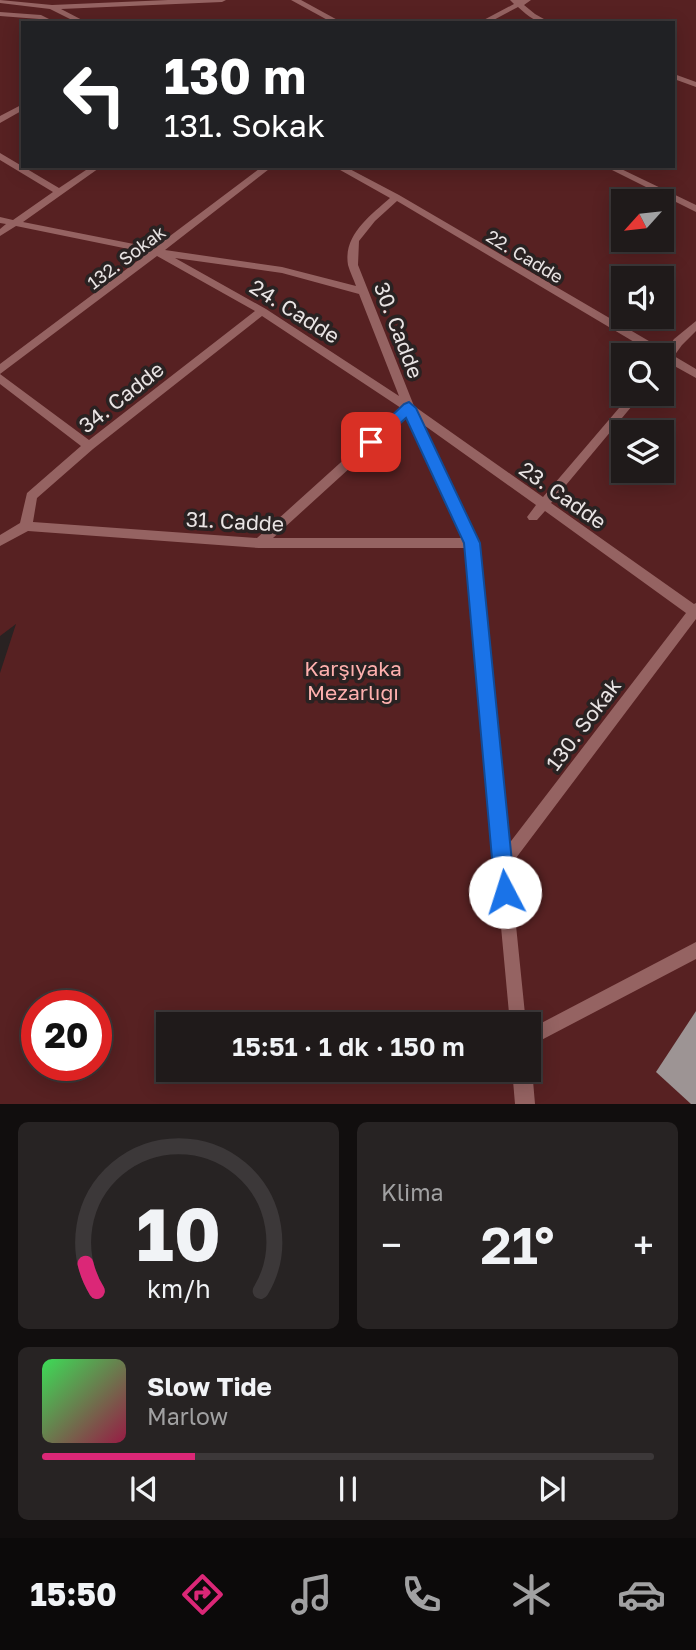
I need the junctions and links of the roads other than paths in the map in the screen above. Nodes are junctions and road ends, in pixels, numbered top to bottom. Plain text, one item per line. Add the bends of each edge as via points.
1 (222, 0) edge
2 (295, 0) edge
3 (0, 1) edge
4 (520, 1) edge
5 (52, 7) junction
6 (0, 14) edge
7 (49, 21) edge
8 (80, 21) edge
9 (335, 21) edge
10 (485, 21) edge
11 (543, 21) edge
12 (675, 76) edge
13 (696, 85) edge
14 (21, 107) edge
15 (0, 120) edge
16 (0, 156) edge
17 (95, 168) edge
18 (266, 168) edge
19 (341, 168) edge
20 (612, 168) edge
21 (60, 192) junction
22 (396, 197) junction
23 (696, 209) edge
24 (0, 220) edge
25 (17, 224) junction
26 (0, 233) edge
27 (159, 252) junction
28 (365, 292) junction
29 (262, 311) junction
30 (696, 325) edge
31 (635, 343) edge
32 (674, 348) edge
33 (674, 365) edge
34 (0, 370) edge
35 (696, 374) edge
36 (0, 378) edge
37 (627, 406) edge
38 (409, 408) junction
39 (89, 446) junction
40 (542, 505) junction
41 (533, 517) dead end
42 (26, 527) junction
43 (0, 541) edge
44 (259, 543) junction
45 (472, 543) junction
46 (695, 611) edge
47 (502, 865) junction
48 (696, 950) edge
49 (517, 1012) edge
50 (541, 1032) edge
51 (523, 1082) edge
52 (526, 1104) edge

1 - 5 lane
2 - 9 lane
3 - 5 lane
4 - 10 lane
4 - 11 lane via 532,16
5 - 8 lane
6 - 7 lane
12 - 13 lane
14 - 15 lane
16 - 21 lane
17 - 21 lane
18 - 27 lane, 132. Sokak
19 - 22 lane, 22. Cadde
20 - 23 lane
21 - 25 lane
22 - 28 lane, 30. Cadde via 354,241 354,265
22 - 31 lane, 22. Cadde
24 - 25 lane, 24. Cadde
25 - 26 lane
25 - 27 lane, 24. Cadde
27 - 28 lane via 282,270
27 - 29 lane, 24. Cadde
27 - 34 lane, 132. Sokak
28 - 38 lane, 30. Cadde
29 - 38 lane, 24. Cadde
29 - 39 lane, 34. Cadde
30 - 32 lane
33 - 35 lane, 22. Cadde
36 - 39 lane
37 - 40 lane
38 - 40 lane, 23. Cadde
38 - 44 lane
38 - 45 lane, 30. Cadde
39 - 42 lane, 34. Cadde via 31,496
40 - 41 lane
40 - 46 lane, 23. Cadde
42 - 43 lane
42 - 44 lane, 31. Cadde
44 - 45 lane, 31. Cadde
45 - 47 lane, 30. Cadde
46 - 47 lane, 130. Sokak
47 - 49 lane, 30. Cadde
48 - 50 lane
51 - 52 street

